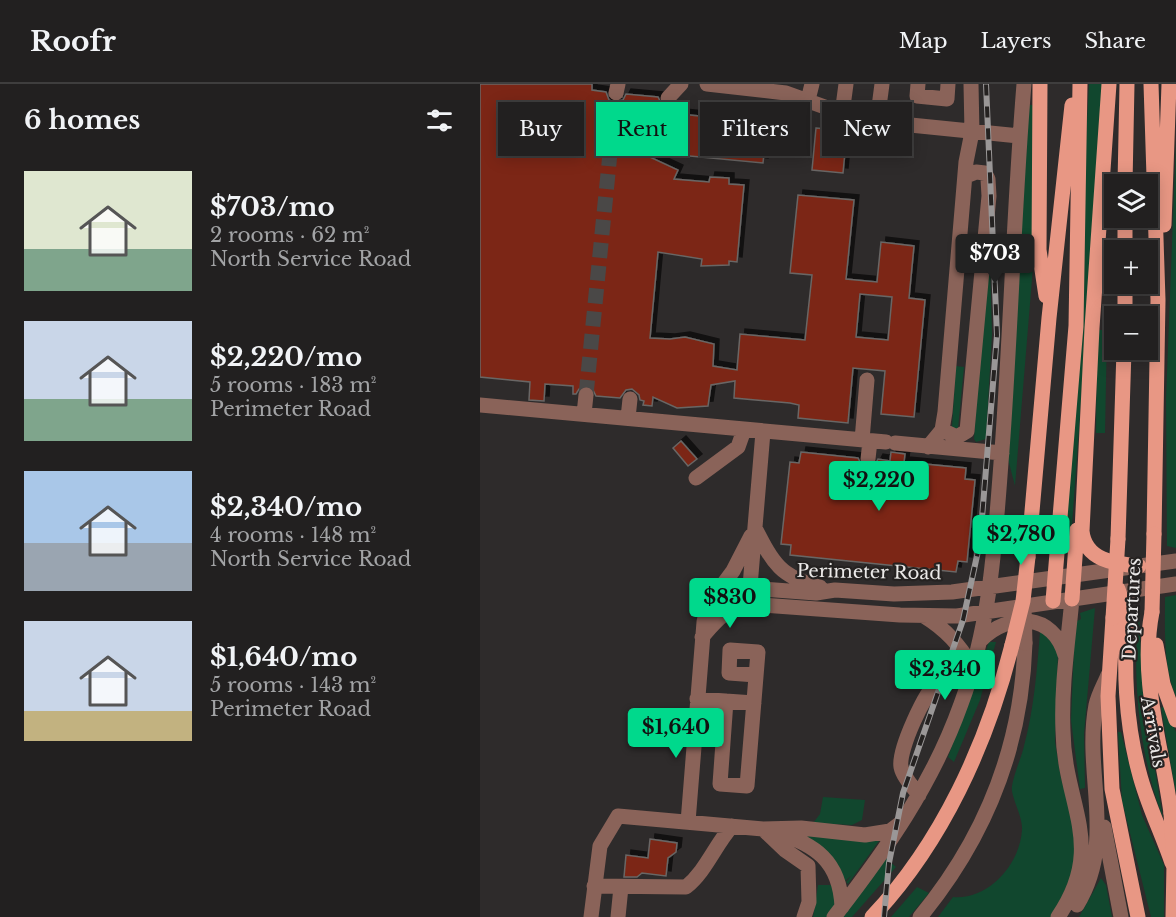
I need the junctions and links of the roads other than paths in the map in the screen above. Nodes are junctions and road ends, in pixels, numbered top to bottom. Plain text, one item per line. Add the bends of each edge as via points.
1 (681, 84) edge
2 (707, 84) edge
3 (812, 84) edge
4 (846, 84) edge
5 (882, 84) edge
6 (918, 84) edge
7 (948, 84) edge
8 (971, 84) edge
9 (1023, 84) edge
10 (1040, 84) edge
11 (1074, 84) edge
12 (1080, 84) edge
13 (1109, 84) edge
14 (1127, 84) edge
15 (1151, 84) edge
16 (1169, 84) edge
17 (668, 98) dead end
18 (808, 100) junction
19 (844, 102) edge
20 (880, 102) edge
21 (822, 106) edge
22 (912, 126) edge
23 (972, 132) junction
24 (1019, 136) junction
25 (985, 173) junction
26 (1125, 174) edge
27 (966, 176) junction
28 (1158, 300) junction
29 (1049, 318) junction
30 (1124, 360) edge
31 (867, 380) dead end
32 (586, 395) tunnel mouth
33 (630, 399) dead end
34 (480, 405) edge
35 (584, 414) junction
36 (628, 418) junction
37 (744, 430) junction
38 (942, 430) junction
39 (967, 430) junction
40 (763, 432) junction
41 (866, 440) junction
42 (928, 447) junction
43 (965, 450) junction
44 (1002, 453) junction
45 (868, 459) dead end
46 (696, 478) dead end
47 (1081, 515) junction
48 (755, 528) junction
49 (1176, 561) edge
50 (1139, 566) junction
51 (1074, 575) junction
52 (1055, 578) junction
53 (1176, 584) edge
54 (992, 587) junction
55 (835, 590) junction
56 (749, 596) junction
57 (1072, 598) junction
58 (1053, 601) junction
59 (1152, 612) junction
60 (706, 613) junction
61 (988, 613) junction
62 (924, 616) junction
63 (1120, 617) junction
64 (702, 637) junction
65 (981, 640) junction
66 (1019, 644) junction
67 (1065, 655) junction
68 (973, 668) junction
69 (1108, 673) junction
70 (756, 675) dead end
71 (697, 699) junction
72 (726, 701) junction
73 (754, 704) junction
74 (1176, 720) edge
75 (919, 795) junction
76 (1098, 800) junction
77 (905, 820) junction
78 (688, 822) junction
79 (732, 826) junction
80 (763, 829) junction
81 (594, 886) junction
82 (1176, 886) edge
83 (621, 887) junction
84 (838, 912) edge
85 (591, 917) edge
86 (618, 917) edge
87 (804, 917) edge
88 (872, 917) edge
89 (920, 917) edge
90 (1058, 917) edge
91 (1067, 917) edge
92 (1121, 917) edge
93 (1138, 917) edge
94 (1173, 917) edge

1 - 17 street
2 - 18 street via 786,93
3 - 18 street
4 - 19 street
5 - 20 street
6 - 7 street via 916,96 947,99
8 - 23 street
9 - 24 street
10 - 29 main road via 1039,250
11 - 29 main road
12 - 52 main road via 1076,326
13 - 47 main road
14 - 26 main road
15 - 28 main road
16 - 28 main road
18 - 21 street
22 - 23 street
23 - 24 street
23 - 25 street via 977,165
23 - 27 street
24 - 44 street
25 - 27 street
25 - 39 street via 989,196
27 - 38 street
28 - 59 main road, Departures, bridge
29 - 66 main road, bridge
30 - 63 main road, Arrivals, bridge via 1115,580
31 - 41 street
32 - 35 street
33 - 36 street
34 - 35 street
35 - 36 street
36 - 37 street
37 - 40 street
37 - 46 street via 738,447
38 - 39 street via 957,437
38 - 42 street
39 - 43 street
40 - 41 street
40 - 48 street
41 - 42 street
41 - 45 street
42 - 43 street
43 - 44 street
44 - 54 street
47 - 50 main road via 1089,552 1105,560
47 - 51 main road
48 - 55 street via 784,574
48 - 56 street
48 - 60 street
49 - 50 street, Perimeter Road
50 - 51 street, Perimeter Road
51 - 52 street, Perimeter Road
51 - 57 main road
52 - 54 street, Perimeter Road
52 - 58 main road
53 - 57 street, Perimeter Road
54 - 55 street, Perimeter Road via 906,594
54 - 61 street
55 - 56 street, Perimeter Road
56 - 60 street, Perimeter Road via 734,591
56 - 62 street, Perimeter Road
56 - 64 street, Perimeter Road via 719,617
57 - 58 street, Perimeter Road
57 - 67 street
58 - 61 street, Perimeter Road
59 - 74 main road via 1163,684
59 - 94 main road, Departures, bridge via 1148,632 1149,685 1171,813
60 - 64 street
61 - 62 street, Perimeter Road
61 - 65 street
62 - 68 street via 946,629
63 - 69 main road, Departures
63 - 82 main road, Arrivals via 1132,739
64 - 71 street
65 - 67 street via 996,627 1017,622 1042,623 1057,635
65 - 68 street
66 - 88 main road via 964,778 922,854
66 - 89 street via 1020,708 995,793 963,859
67 - 90 street via 1064,753 1083,852 1075,889
68 - 75 street via 946,743
68 - 75 street via 947,675 930,688 924,699 901,760 903,772
69 - 76 street via 1096,704
69 - 93 main road, Departures via 1112,789
70 - 73 street
71 - 72 street
71 - 78 street
72 - 73 street
72 - 73 street via 720,784 729,785 747,786
75 - 77 street
76 - 91 street via 1094,867 1084,894
76 - 92 street
77 - 80 street via 878,834
77 - 84 street
78 - 79 street
78 - 81 street via 618,816 600,846
79 - 80 street
79 - 83 street via 696,880 686,887
80 - 84 street via 799,840 822,856 838,879
80 - 87 street via 808,866 809,902
81 - 83 street
81 - 85 street
83 - 86 street

